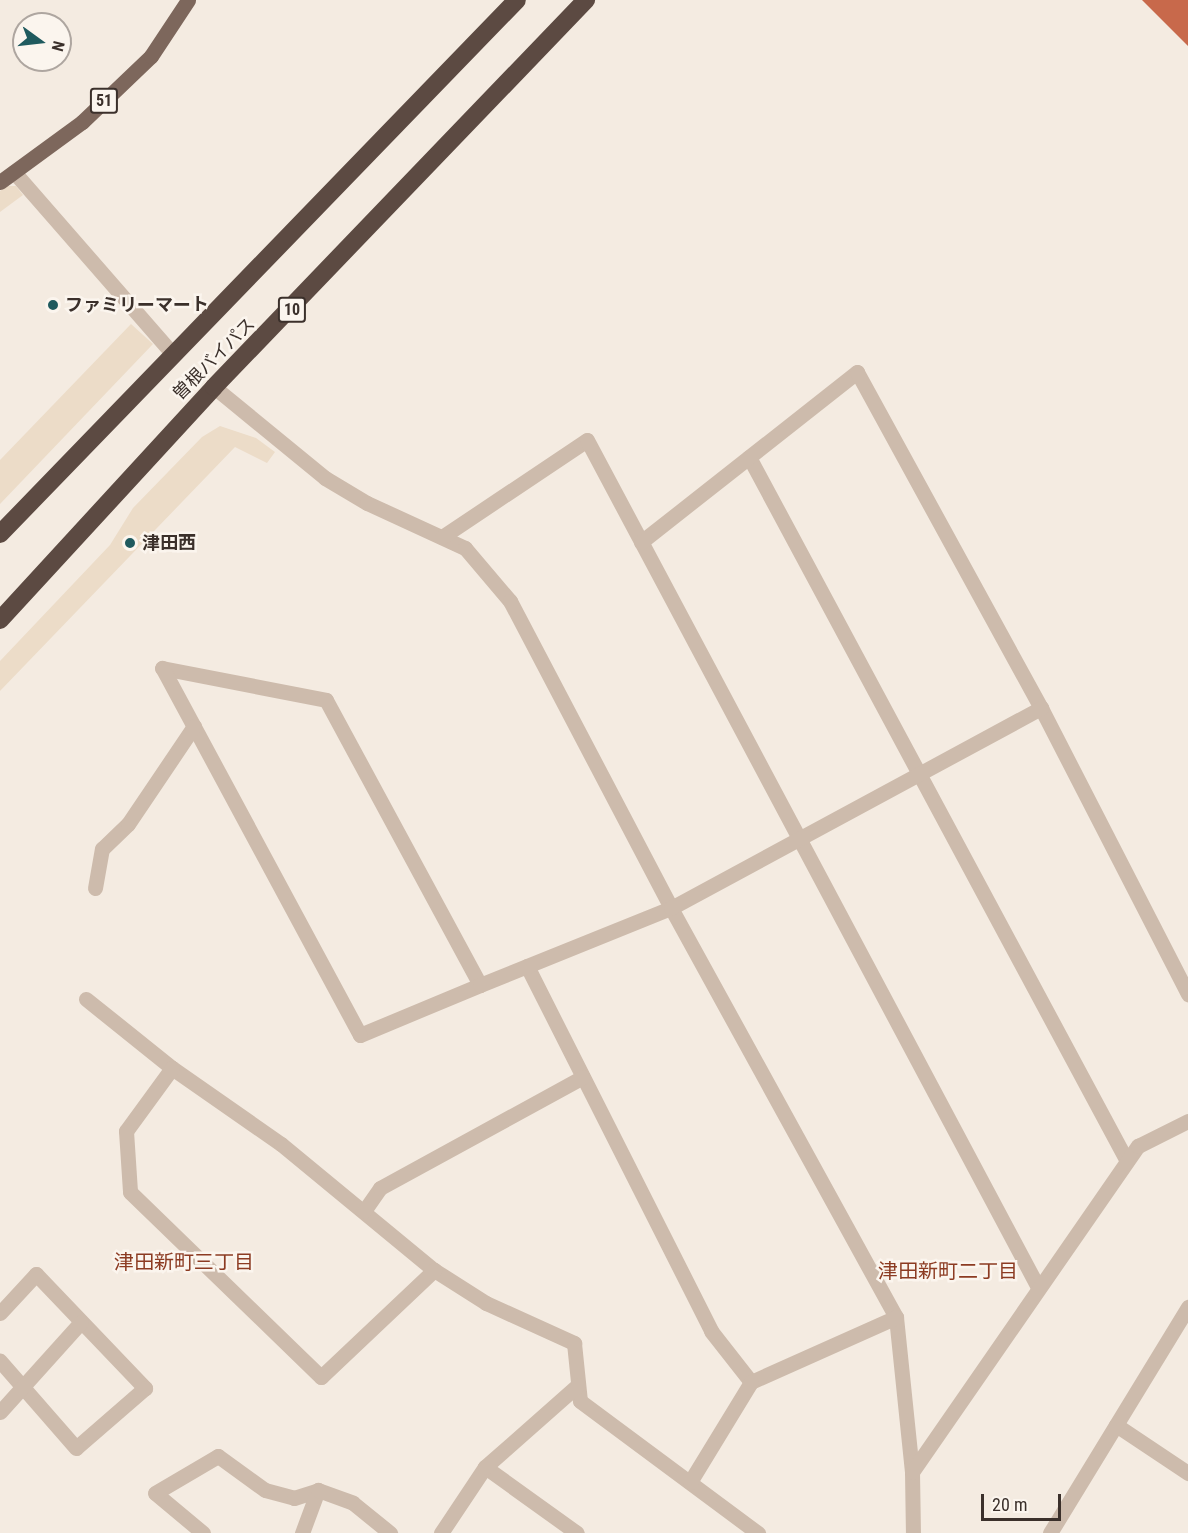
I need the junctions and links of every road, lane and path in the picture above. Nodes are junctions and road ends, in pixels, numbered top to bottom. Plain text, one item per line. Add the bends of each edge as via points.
1 (188, 0) edge
2 (517, 0) edge
3 (586, 0) edge
4 (14, 172) junction
5 (0, 182) edge
6 (173, 354) junction
7 (214, 387) junction
8 (749, 457) junction
9 (0, 534) edge
10 (442, 537) junction
11 (641, 542) junction
12 (0, 620) edge
13 (1041, 708) junction
14 (194, 726) junction
15 (920, 772) junction
16 (800, 835) junction
17 (95, 888) dead end
18 (671, 908) junction
19 (527, 966) junction
20 (480, 985) junction
21 (1188, 994) edge
22 (86, 999) dead end
23 (172, 1068) junction
24 (583, 1077) junction
25 (1188, 1121) edge
26 (1127, 1161) junction
27 (364, 1211) junction
28 (434, 1270) junction
29 (1038, 1287) junction
30 (1188, 1307) edge
31 (0, 1313) edge
32 (896, 1317) junction
33 (81, 1322) junction
34 (0, 1361) edge
35 (751, 1382) junction
36 (578, 1385) junction
37 (22, 1386) junction
38 (0, 1412) edge
39 (1116, 1425) junction
40 (485, 1467) junction
41 (912, 1472) junction
42 (1188, 1473) edge
43 (690, 1482) junction
44 (318, 1490) junction
45 (203, 1533) edge
46 (302, 1533) edge
47 (390, 1533) edge
48 (441, 1533) edge
49 (577, 1533) edge
50 (758, 1533) edge
51 (913, 1533) edge
52 (1050, 1533) edge

1 - 4 main road, 51 via 151,56 81,122
2 - 6 highway, 曽根バイパス
3 - 7 highway, 曽根バイパス / 10
4 - 5 main road, 51
4 - 6 street
6 - 9 highway, 曽根バイパス
7 - 10 street via 326,478 367,503
7 - 12 highway, 曽根バイパス / 10
8 - 11 street
8 - 13 street via 857,372
8 - 15 street
10 - 11 street via 587,440
10 - 18 street via 465,548 510,601
11 - 16 street
13 - 15 street
13 - 21 street
14 - 17 street via 128,824 102,849
14 - 20 street via 360,1035
14 - 20 street via 162,668 326,700
15 - 16 street
15 - 26 street
16 - 18 street
16 - 29 street
18 - 19 street
18 - 32 street
19 - 20 street
19 - 24 street
22 - 23 street
23 - 27 street via 281,1144
23 - 28 street via 126,1131 130,1192 321,1377
24 - 27 street via 380,1188
24 - 35 street via 711,1331
25 - 26 street via 1138,1146
26 - 29 street
27 - 28 street
28 - 36 street via 486,1303 574,1343
29 - 41 street
30 - 39 street
31 - 33 street via 36,1274
32 - 35 street
32 - 41 street
33 - 37 street
33 - 37 street via 145,1388 76,1448
34 - 37 street
35 - 43 street
36 - 40 street
36 - 43 street via 580,1401
37 - 38 street
39 - 42 street
39 - 52 street
40 - 48 street
40 - 49 street
41 - 51 street
43 - 50 street
44 - 45 street via 294,1498 265,1490 218,1456 155,1493
44 - 46 street
44 - 47 street via 353,1503

